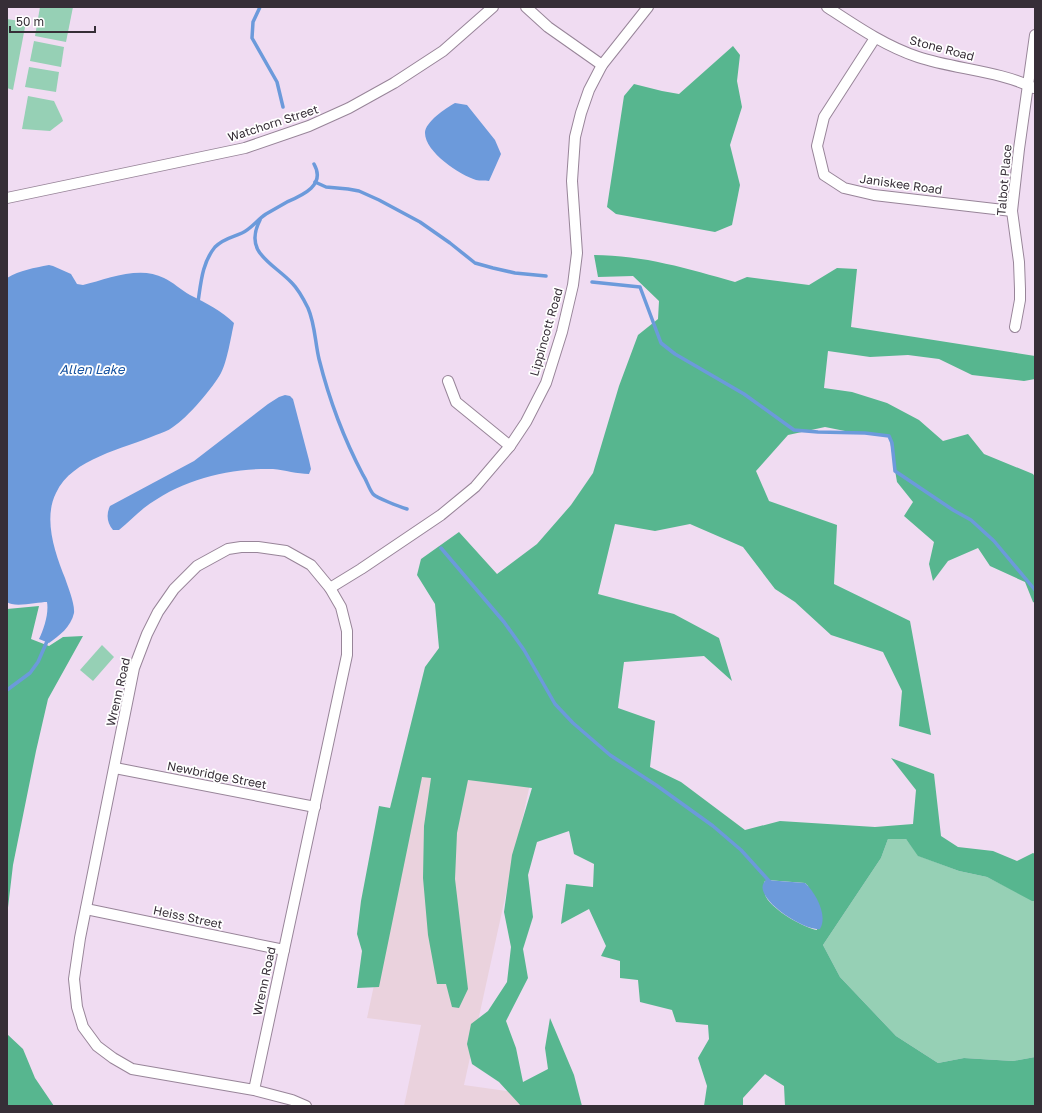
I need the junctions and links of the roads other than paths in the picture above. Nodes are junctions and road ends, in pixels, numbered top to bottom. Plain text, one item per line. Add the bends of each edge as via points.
1 (493, 7) edge
2 (526, 7) edge
3 (648, 7) edge
4 (827, 7) edge
5 (1035, 35) edge
6 (875, 38) junction
7 (602, 65) junction
8 (1032, 87) edge
9 (7, 198) edge
10 (1012, 211) junction
11 (1015, 327) dead end
12 (448, 381) dead end
13 (510, 446) junction
14 (330, 588) junction
15 (115, 768) junction
16 (315, 807) junction
17 (86, 909) junction
18 (284, 950) junction
19 (254, 1090) junction
20 (306, 1106) edge

1 - 9 street, Watchorn Street via 443,51 400,79 349,108 309,126 245,148
2 - 7 street via 548,27
3 - 7 street, Lippincott Road
4 - 6 street, Stone Road
5 - 8 street, Talbot Place
6 - 8 street, Stone Road via 919,57 1012,79
6 - 10 street, Janiskee Road via 824,117 817,146 824,175 844,188 874,195
7 - 13 street, Lippincott Road via 589,90 575,138 572,181 577,253 573,285 562,332 546,383
8 - 10 street, Talbot Place via 1019,149
10 - 11 street, Talbot Place via 1020,289
12 - 13 street via 456,402
13 - 14 street, Lippincott Road via 475,487 441,515
14 - 15 street, Wrenn Road via 311,565 286,551 241,547 228,549 197,566 170,595 147,634 134,668
14 - 16 street, Wrenn Road via 341,607 347,631 347,654
15 - 16 street, Newbridge Street
15 - 17 street, Wrenn Road
16 - 18 street, Wrenn Road
17 - 18 street, Heiss Street
17 - 19 street, Wrenn Road via 74,979 77,1007 83,1027 97,1046 132,1069
18 - 19 street, Wrenn Road
19 - 20 street, Wrenn Road

